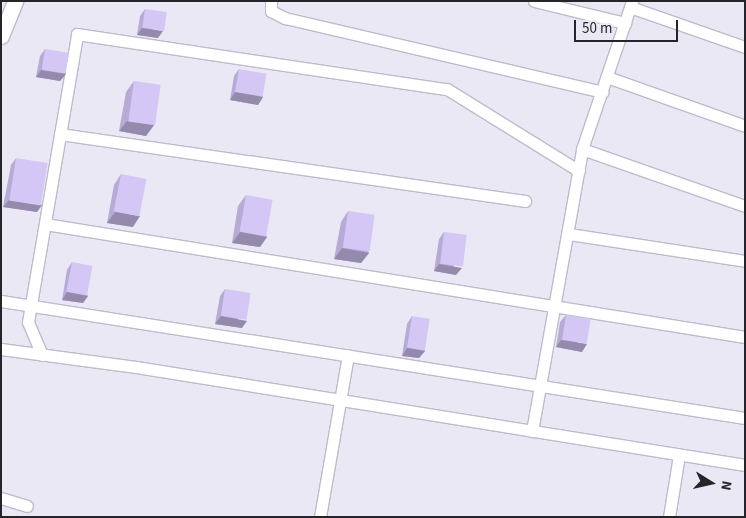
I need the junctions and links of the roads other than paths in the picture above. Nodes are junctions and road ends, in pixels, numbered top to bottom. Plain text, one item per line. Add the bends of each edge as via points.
1 (15, 1) edge
2 (271, 1) edge
3 (534, 1) edge
4 (631, 4) edge
5 (625, 23) junction
6 (1, 36) edge
7 (745, 47) edge
8 (606, 77) junction
9 (602, 92) junction
10 (745, 113) edge
11 (743, 125) edge
12 (60, 134) junction
13 (582, 149) junction
14 (579, 170) junction
15 (525, 201) dead end
16 (745, 206) edge
17 (45, 224) junction
18 (569, 234) junction
19 (745, 261) edge
20 (1, 301) edge
21 (31, 306) junction
22 (554, 306) junction
23 (745, 337) edge
24 (1, 350) edge
25 (42, 355) junction
26 (348, 356) junction
27 (542, 386) junction
28 (340, 400) junction
29 (745, 418) edge
30 (532, 431) junction
31 (679, 455) junction
32 (745, 465) edge
33 (1, 498) edge
34 (27, 506) dead end
35 (320, 517) edge
36 (669, 517) edge

1 - 6 street
2 - 9 street via 271,12 285,18
3 - 5 street
4 - 5 street
4 - 7 street
5 - 8 street
8 - 9 street
8 - 11 street
9 - 13 street
10 - 11 street
12 - 14 street via 77,34 447,89
12 - 15 street
12 - 17 street
13 - 14 street
13 - 16 street
14 - 18 street
17 - 21 street
17 - 22 street
18 - 19 street
18 - 22 street
20 - 21 street
21 - 25 street via 28,322
21 - 26 street
22 - 23 street
22 - 27 street
24 - 25 street
25 - 28 street
26 - 27 street
26 - 28 street
27 - 29 street
27 - 30 street
28 - 30 street
28 - 35 street
30 - 31 street
31 - 32 street
31 - 36 street
33 - 34 street

